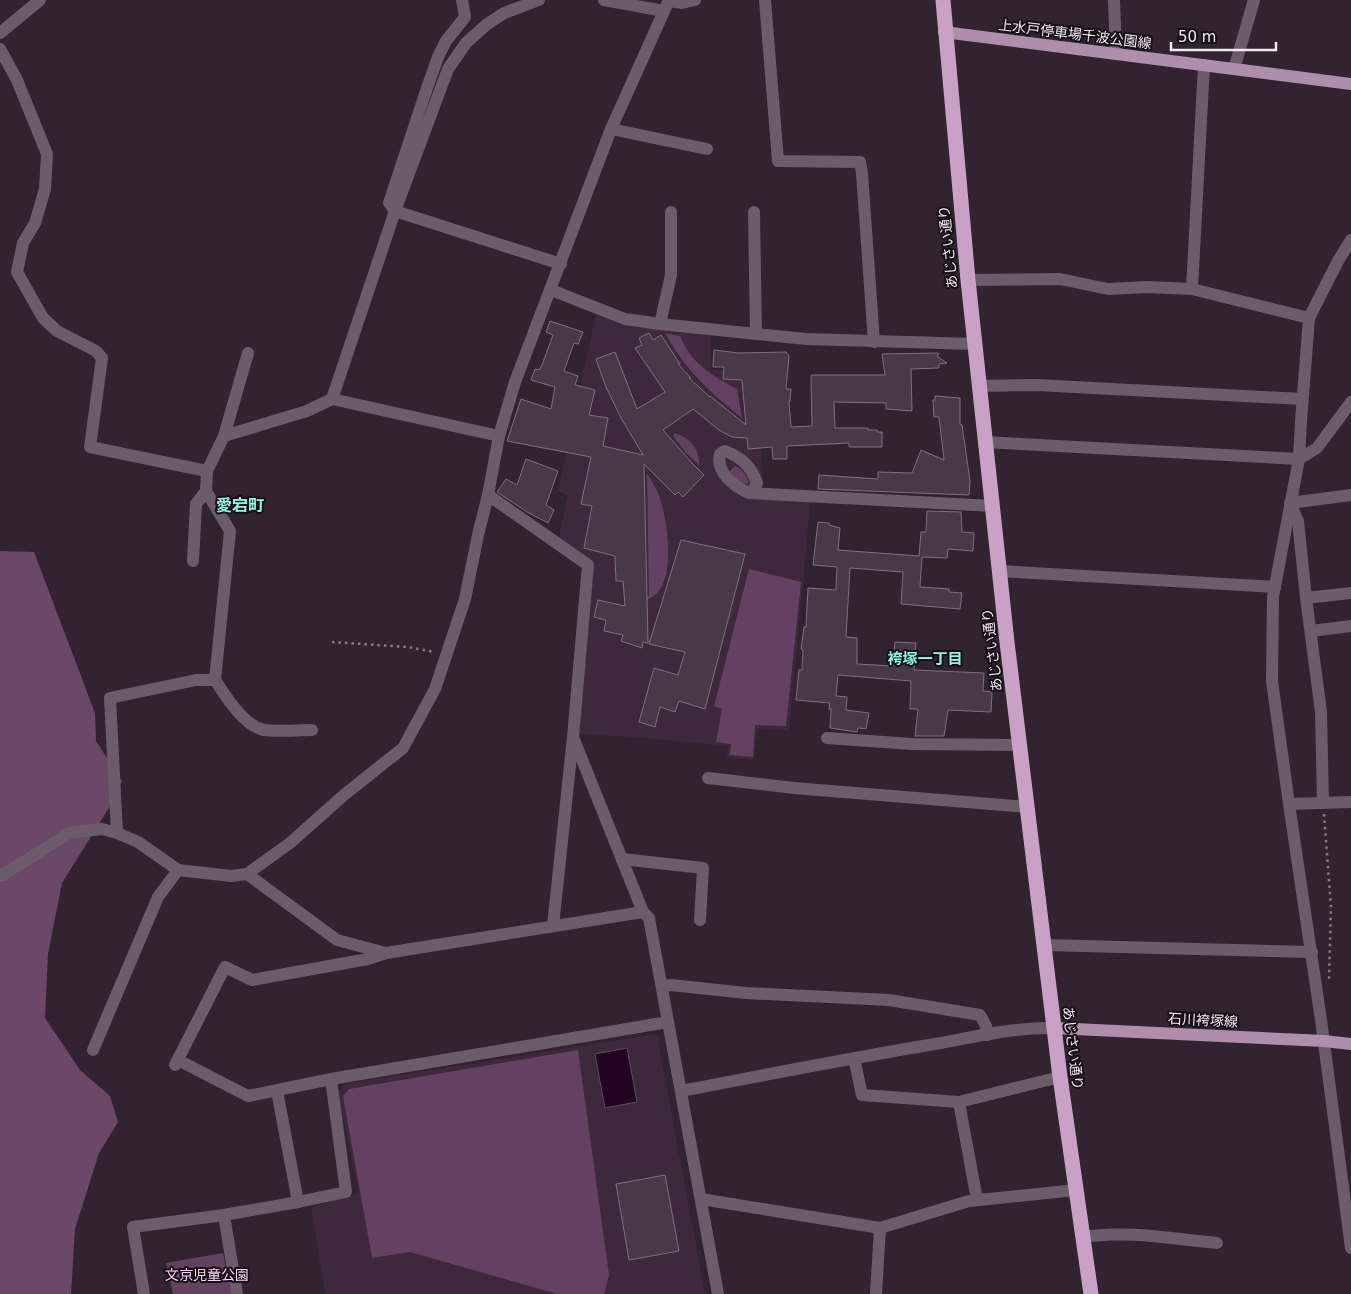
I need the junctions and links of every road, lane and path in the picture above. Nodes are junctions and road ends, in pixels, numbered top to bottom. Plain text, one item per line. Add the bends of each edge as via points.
1 (40, 0) edge
2 (462, 0) edge
3 (539, 0) edge
4 (604, 0) edge
5 (695, 0) edge
6 (765, 0) edge
7 (943, 0) edge
8 (1114, 0) edge
9 (1254, 0) edge
10 (668, 4) edge
11 (944, 32) junction
12 (0, 33) edge
13 (0, 49) edge
14 (1116, 54) junction
15 (1204, 65) junction
16 (1234, 69) junction
17 (1351, 84) edge
18 (611, 129) junction
19 (707, 149) dead end
20 (395, 212) junction
21 (671, 212) dead end
22 (754, 212) dead end
23 (1351, 240) edge
24 (561, 264) junction
25 (968, 280) junction
26 (1192, 289) junction
27 (551, 290) junction
28 (1309, 318) junction
29 (660, 324) junction
30 (756, 334) junction
31 (874, 342) junction
32 (975, 344) junction
33 (248, 353) dead end
34 (979, 386) junction
35 (332, 399) junction
36 (1302, 399) junction
37 (1351, 402) edge
38 (224, 436) junction
39 (499, 436) junction
40 (985, 442) junction
41 (1299, 459) junction
42 (207, 470) junction
43 (206, 491) junction
44 (752, 493) dead end
45 (488, 495) junction
46 (1351, 495) edge
47 (1290, 503) junction
48 (992, 506) junction
49 (193, 561) dead end
50 (999, 570) junction
51 (1275, 587) junction
52 (1351, 593) edge
53 (1306, 598) junction
54 (1351, 626) edge
55 (1311, 631) junction
56 (332, 642) dead end
57 (448, 654) junction
58 (215, 680) junction
59 (312, 730) dead end
60 (573, 737) junction
61 (827, 738) dead end
62 (1019, 745) junction
63 (708, 778) dead end
64 (1351, 802) edge
65 (1324, 803) junction
66 (1289, 804) junction
67 (1027, 807) junction
68 (117, 833) junction
69 (622, 859) junction
70 (178, 870) junction
71 (247, 874) junction
72 (0, 875) edge
73 (646, 915) junction
74 (700, 920) dead end
75 (553, 926) junction
76 (1045, 945) junction
77 (1312, 952) junction
78 (386, 953) junction
79 (1329, 984) dead end
80 (662, 986) junction
81 (668, 1022) junction
82 (1054, 1028) junction
83 (988, 1035) junction
84 (1324, 1041) junction
85 (1351, 1044) edge
86 (93, 1050) dead end
87 (854, 1058) junction
88 (1060, 1077) junction
89 (331, 1079) junction
90 (277, 1091) junction
91 (681, 1091) junction
92 (959, 1102) junction
93 (1076, 1190) junction
94 (701, 1199) junction
95 (977, 1200) junction
96 (298, 1202) junction
97 (224, 1215) junction
98 (880, 1228) junction
99 (1082, 1237) junction
100 (1217, 1243) dead end
101 (1351, 1248) edge
102 (144, 1294) edge
103 (238, 1294) edge
104 (718, 1294) edge
105 (876, 1294) edge
106 (1091, 1294) edge

1 - 12 street
2 - 20 street via 465,17 438,57 389,203
3 - 20 street via 504,13 486,25 466,43 448,69
4 - 10 street
5 - 10 street
6 - 31 street via 778,161 860,162
7 - 11 highway, あじさい通り
8 - 14 street
9 - 16 street
10 - 18 street
11 - 14 main road, 上水戸停車場千波公園線
11 - 25 highway, あじさい通り
13 - 42 street via 17,80 47,154 45,189 35,223 23,243 17,272 43,318 57,331 96,351 102,358 90,447
14 - 15 main road, 上水戸停車場千波公園線
15 - 16 main road, 上水戸停車場千波公園線
15 - 26 street
16 - 17 main road, 上水戸停車場千波公園線
18 - 19 street
18 - 24 street
20 - 24 street
20 - 35 street
21 - 29 street via 671,275
22 - 30 street
23 - 28 street
24 - 27 street
25 - 26 street via 1060,279 1108,289
25 - 32 highway, あじさい通り
26 - 28 street
27 - 29 street via 625,319
27 - 39 street via 515,382
28 - 36 street
29 - 30 street
30 - 31 street
31 - 32 street
32 - 34 highway, あじさい通り
33 - 38 street
34 - 36 street
34 - 40 highway, あじさい通り
35 - 38 street via 307,412
35 - 39 street
36 - 41 street
37 - 41 street via 1317,448
38 - 42 street
39 - 45 street
40 - 41 street
40 - 48 highway, あじさい通り
41 - 47 street
42 - 43 street
43 - 49 street via 196,504
43 - 58 street via 230,531
44 - 48 street
45 - 57 street via 465,599
45 - 60 street via 588,566
46 - 47 street
47 - 51 street
47 - 53 street via 1298,521
48 - 50 highway, あじさい通り
50 - 51 street
50 - 62 highway, あじさい通り
51 - 66 street via 1272,681
52 - 53 street
53 - 55 street
54 - 55 street
55 - 65 street via 1322,712
56 - 57 path via 408,647
57 - 71 street via 435,689 403,748
58 - 59 street via 227,700 251,724 264,730
58 - 68 street via 196,680 110,698
60 - 69 street
60 - 75 street
61 - 62 street via 912,744
62 - 67 highway, あじさい通り
63 - 67 street
64 - 65 street
65 - 66 street
65 - 79 path via 1331,907
66 - 77 street
67 - 76 highway, あじさい通り
68 - 70 street via 138,842
68 - 72 street via 102,829 69,833
69 - 73 street
69 - 74 street via 703,868
70 - 71 street via 231,876
70 - 86 street via 158,897
71 - 78 street via 337,940
73 - 75 street
73 - 80 street
75 - 78 street
76 - 77 street
76 - 82 highway, あじさい通り
77 - 84 street
78 - 90 street via 252,980 225,967 177,1062 248,1096
80 - 81 street
80 - 83 street via 889,1000 980,1015
81 - 89 street
81 - 91 street
82 - 83 street
82 - 84 main road, 石川袴塚線
82 - 88 highway, あじさい通り
83 - 87 street
84 - 85 main road, 石川袴塚線
84 - 101 street
87 - 91 street
87 - 92 street via 862,1095
88 - 92 street
88 - 93 highway, あじさい通り
89 - 90 street
89 - 96 street via 346,1192
90 - 96 street
91 - 94 street
92 - 95 street
93 - 95 street
93 - 99 highway, あじさい通り
94 - 98 street
94 - 104 street
95 - 98 street
96 - 97 street
97 - 102 street via 133,1226
97 - 103 street
98 - 105 street
99 - 100 street via 1125,1234
99 - 106 highway, あじさい通り

